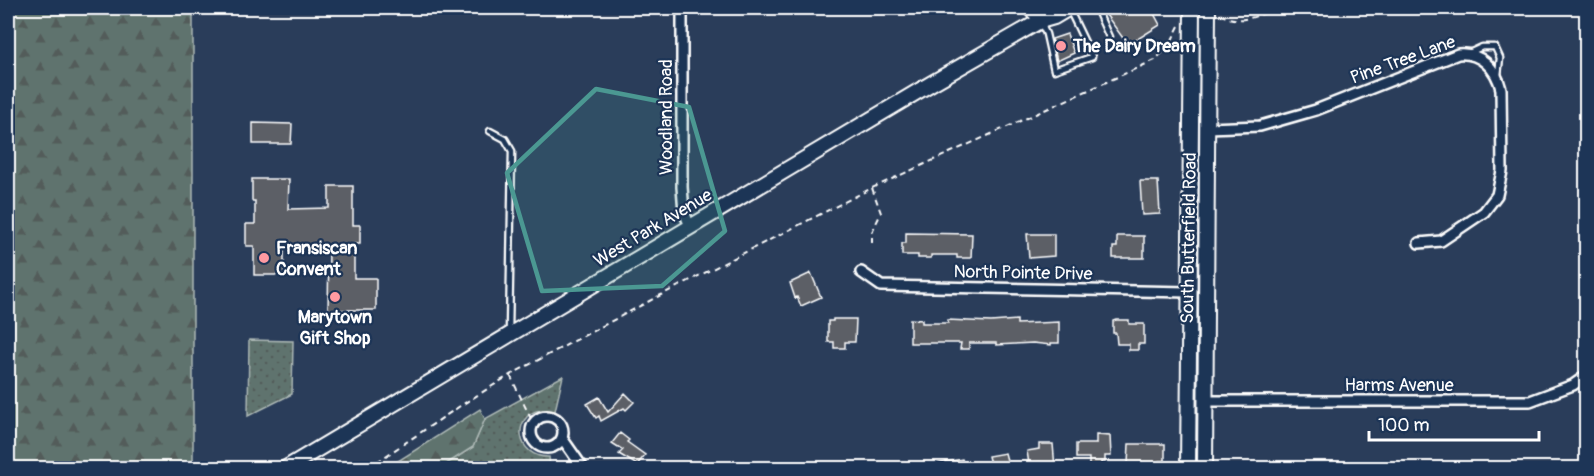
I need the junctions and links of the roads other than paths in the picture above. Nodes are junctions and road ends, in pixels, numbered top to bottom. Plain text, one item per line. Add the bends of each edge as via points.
1 (682, 8) edge
2 (1027, 8) edge
3 (1046, 8) edge
4 (1069, 8) edge
5 (1096, 8) edge
6 (1192, 8) edge
7 (1212, 10) edge
8 (1040, 21) junction
9 (1109, 36) dead end
10 (1469, 53) junction
11 (1498, 76) junction
12 (1208, 128) junction
13 (490, 131) dead end
14 (690, 226) junction
15 (1419, 243) dead end
16 (861, 272) dead end
17 (1189, 292) junction
18 (509, 335) junction
19 (1585, 377) edge
20 (1205, 401) junction
21 (562, 438) junction
22 (286, 468) edge
23 (583, 468) edge
24 (1188, 468) edge
25 (1205, 468) edge

1 - 14 street, Woodland Road via 682,187 684,212
2 - 8 street
3 - 8 main road
4 - 8 main road, West Park Avenue
4 - 8 lane via 1092,57 1054,70
5 - 9 lane
6 - 17 main road, South Butterfield Road
7 - 12 main road, South Butterfield Road
8 - 14 main road, West Park Avenue
10 - 11 street, Pine Tree Lane via 1479,56
10 - 11 lane via 1495,47 1500,58
10 - 12 street, Pine Tree Lane via 1439,60 1316,110 1260,126
11 - 15 street via 1502,171 1497,195 1484,212 1442,241
12 - 20 main road, South Butterfield Road
13 - 18 lane via 505,140 512,151
14 - 18 main road, West Park Avenue
16 - 17 street, North Pointe Drive via 881,286
17 - 24 main road, South Butterfield Road
18 - 22 main road, West Park Avenue
19 - 20 street, Harms Avenue via 1530,401
20 - 25 main road, South Butterfield Road
21 - 21 street via 550,448 539,447 531,434 533,423 547,416 557,419 563,428
21 - 23 street

